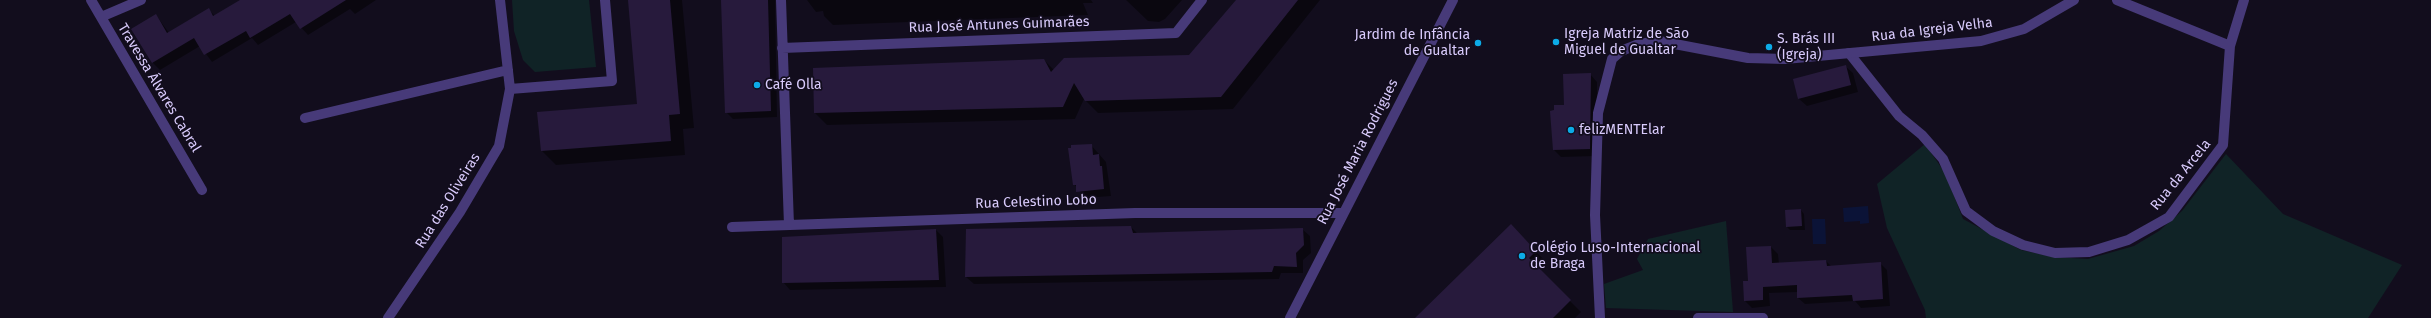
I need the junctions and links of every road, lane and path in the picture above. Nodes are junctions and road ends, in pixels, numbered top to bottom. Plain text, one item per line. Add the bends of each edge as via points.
1 (91, 0) edge
2 (141, 0) edge
3 (500, 0) edge
4 (605, 0) edge
5 (781, 0) edge
6 (1202, 0) edge
7 (1453, 0) edge
8 (2074, 0) edge
9 (2117, 0) edge
10 (2244, 0) edge
11 (101, 17) junction
12 (2230, 46) junction
13 (782, 48) junction
14 (1849, 53) junction
15 (508, 70) junction
16 (510, 89) junction
17 (305, 118) dead end
18 (202, 190) dead end
19 (1342, 213) junction
20 (789, 225) junction
21 (732, 227) dead end
22 (388, 318) edge
23 (1290, 318) edge
24 (1600, 318) edge
25 (1698, 318) edge
26 (1763, 318) edge

1 - 11 street, Travessa Álvares Cabral
2 - 11 street
3 - 15 street, Rua das Oliveiras
4 - 16 street via 612,81
5 - 13 street
6 - 13 street, Rua José Antunes Guimarães via 1176,33
7 - 19 street, Rua José Maria Rodrigues
8 - 14 street, Rua da Igreja Velha via 2024,29 1981,41
9 - 12 street
10 - 12 street, Rua da Arcela
11 - 18 street, Travessa Álvares Cabral
12 - 14 street, Rua da Arcela via 2223,145 2169,217 2128,240 2089,252 2055,253 2023,245 1993,231 1966,211 1943,159 1922,135 1899,116
13 - 20 street
14 - 24 street, Rua da Igreja Velha via 1785,59 1748,58 1660,41 1639,44 1621,51 1612,59 1598,113 1595,215
15 - 16 street, Rua das Oliveiras
15 - 17 street
16 - 22 street, Rua das Oliveiras via 499,146 460,212
19 - 20 street, Rua Celestino Lobo via 1135,212
19 - 23 street, Rua José Maria Rodrigues
20 - 21 street, Rua Celestino Lobo
25 - 26 street

